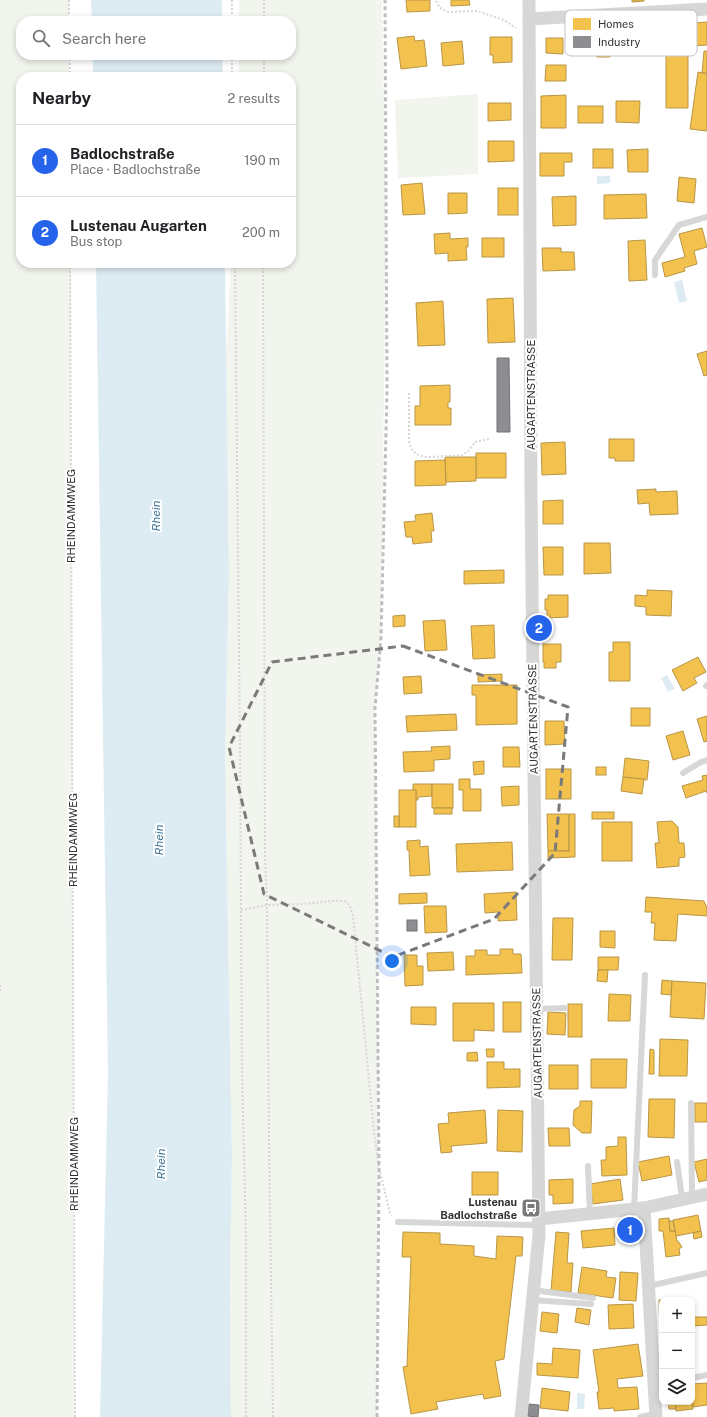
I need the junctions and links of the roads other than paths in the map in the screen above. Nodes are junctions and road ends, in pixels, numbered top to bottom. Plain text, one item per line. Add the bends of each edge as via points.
1 (529, 0) edge
2 (707, 9) edge
3 (691, 10) edge
4 (565, 18) edge
5 (529, 20) junction
6 (707, 217) edge
7 (655, 275) dead end
8 (707, 760) edge
9 (683, 773) dead end
10 (645, 975) dead end
11 (565, 1008) dead end
12 (536, 1009) junction
13 (691, 1103) dead end
14 (677, 1162) dead end
15 (588, 1166) dead end
16 (707, 1194) edge
17 (687, 1198) junction
18 (639, 1208) junction
19 (590, 1214) junction
20 (539, 1219) junction
21 (398, 1222) road end
22 (707, 1273) edge
23 (649, 1286) junction
24 (533, 1295) junction
25 (707, 1375) edge
26 (695, 1377) edge
27 (658, 1386) edge
28 (656, 1415) edge
29 (521, 1417) edge
30 (640, 1417) edge

1 - 5 street, AUGARTENSTRASSE
2 - 3 street
4 - 5 street
5 - 12 street, AUGARTENSTRASSE
6 - 7 lane via 679,225 655,260
8 - 9 lane
10 - 18 lane
11 - 12 lane
12 - 20 street, AUGARTENSTRASSE
13 - 17 lane
14 - 17 lane
15 - 19 lane
16 - 17 street
17 - 18 street
18 - 19 street
18 - 23 street
19 - 20 street
20 - 21 lane via 532,1224
20 - 24 street, AUGARTENSTRASSE
22 - 23 lane
23 - 27 street
24 - 24 lane via 592,1301
24 - 29 street, AUGARTENSTRASSE
25 - 26 lane
27 - 28 street
28 - 30 lane

